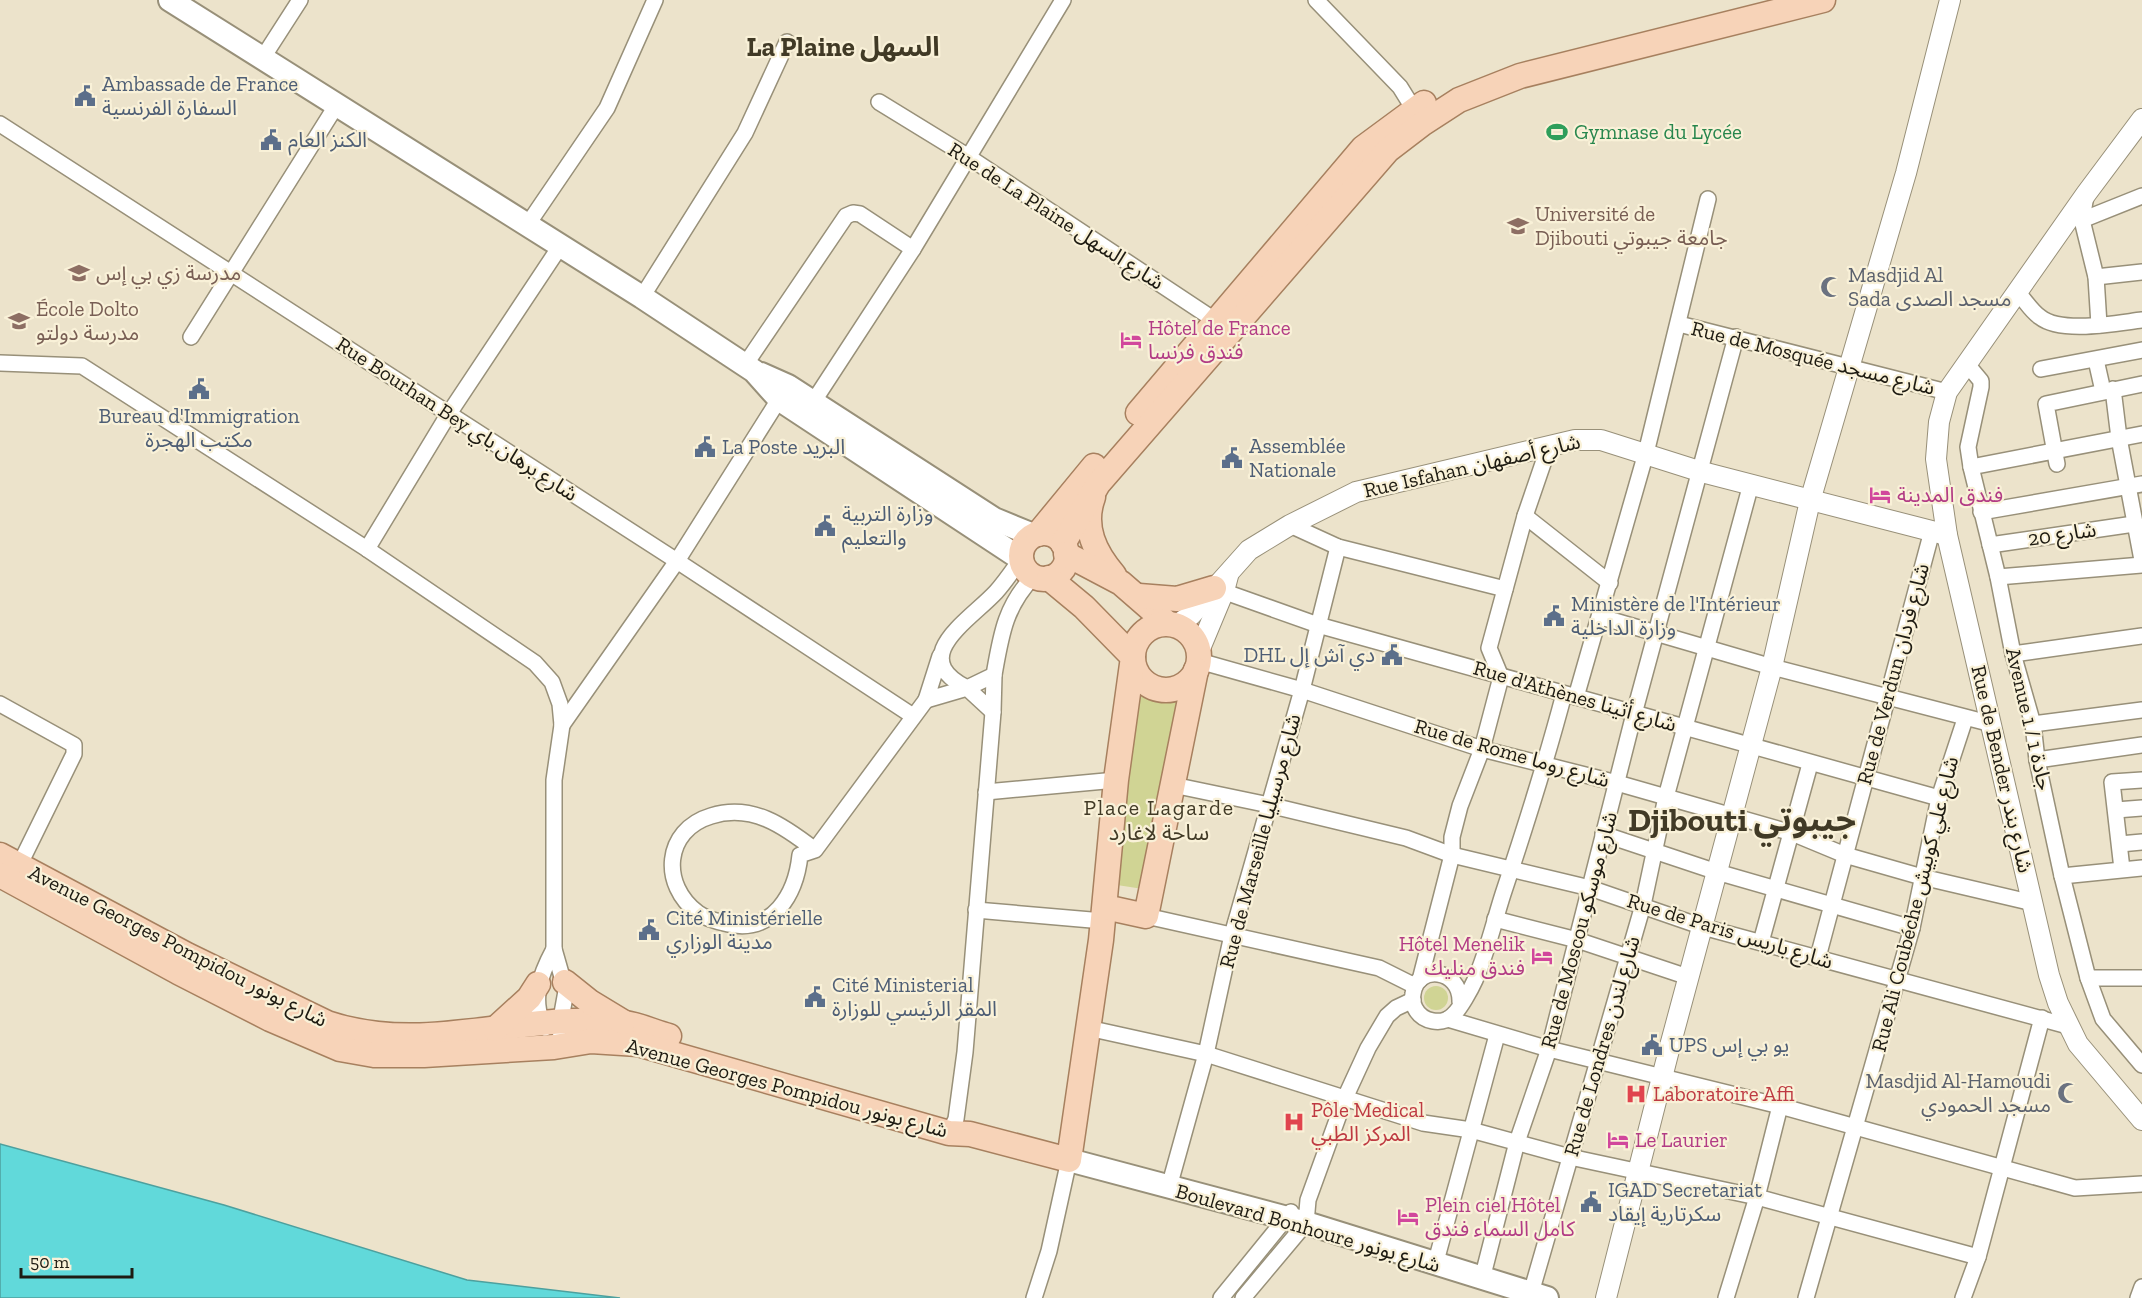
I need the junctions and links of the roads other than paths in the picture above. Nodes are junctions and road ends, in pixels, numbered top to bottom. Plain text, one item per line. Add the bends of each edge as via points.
1 (171, 0) edge
2 (300, 0) edge
3 (655, 0) edge
4 (1064, 0) edge
5 (1316, 0) edge
6 (1767, 0) edge
7 (1823, 0) edge
8 (1950, 0) edge
9 (787, 42) dead end
10 (261, 59) junction
11 (879, 102) dead end
12 (336, 106) junction
13 (1419, 116) junction
14 (2142, 119) edge
15 (0, 124) edge
16 (967, 156) junction
17 (2086, 194) junction
18 (2142, 196) edge
19 (1708, 199) dead end
20 (2082, 220) junction
21 (528, 224) junction
22 (561, 245) junction
23 (913, 249) junction
24 (231, 272) junction
25 (2142, 272) edge
26 (2096, 277) junction
27 (2018, 293) junction
28 (642, 297) junction
29 (2142, 320) edge
30 (1679, 324) junction
31 (2099, 325) junction
32 (1225, 326) junction
33 (191, 336) dead end
34 (1736, 337) junction
35 (2142, 350) edge
36 (2096, 360) junction
37 (0, 363) edge
38 (1966, 363) junction
39 (1849, 365) junction
40 (749, 368) junction
41 (2041, 369) dead end
42 (2142, 384) edge
43 (2108, 390) junction
44 (1947, 392) junction
45 (784, 393) junction
46 (809, 409) junction
47 (448, 415) junction
48 (2142, 434) edge
49 (2119, 438) junction
50 (1549, 446) junction
51 (1646, 453) junction
52 (2055, 459) junction
53 (1971, 467) junction
54 (1702, 472) junction
55 (1098, 484) junction
56 (1751, 484) junction
57 (2136, 485) edge
58 (1809, 501) junction
59 (1981, 512) junction
60 (1526, 516) junction
61 (2134, 524) junction
62 (1290, 525) junction
63 (1939, 533) junction
64 (1036, 534) junction
65 (1990, 545) junction
66 (1338, 546) junction
67 (367, 549) junction
68 (1065, 549) junction
69 (2142, 560) edge
70 (677, 561) junction
71 (2142, 566) edge
72 (1035, 571) junction
73 (1998, 577) junction
74 (1610, 583) junction
75 (1222, 585) junction
76 (1505, 589) junction
77 (1130, 590) junction
78 (995, 593) junction
79 (1009, 610) junction
80 (1601, 616) junction
81 (1172, 624) junction
82 (1318, 625) junction
83 (1655, 634) junction
84 (2142, 636) edge
85 (1706, 648) junction
86 (942, 650) junction
87 (2013, 654) junction
88 (1132, 657) junction
89 (1198, 661) junction
90 (1772, 667) junction
91 (994, 675) junction
92 (1501, 677) junction
93 (968, 688) junction
94 (1302, 690) junction
95 (1570, 696) junction
96 (1889, 697) junction
97 (926, 700) junction
98 (0, 704) edge
99 (2142, 710) edge
100 (993, 712) junction
101 (1634, 714) junction
102 (913, 717) junction
103 (1965, 719) junction
104 (1992, 724) junction
105 (2033, 724) junction
106 (562, 725) junction
107 (1686, 728) junction
108 (1751, 745) junction
109 (2142, 745) edge
110 (1482, 748) junction
111 (2037, 760) junction
112 (1810, 764) junction
113 (1545, 766) junction
114 (1864, 777) junction
115 (1116, 780) junction
116 (2142, 780) edge
117 (1617, 783) junction
118 (1173, 785) junction
119 (986, 792) junction
120 (1666, 797) junction
121 (1939, 798) junction
122 (1269, 805) junction
123 (2142, 808) edge
124 (2116, 810) junction
125 (1733, 816) junction
126 (1792, 833) junction
127 (1604, 834) junction
128 (2142, 842) edge
129 (2120, 844) junction
130 (814, 850) junction
131 (1653, 853) junction
132 (1452, 855) junction
133 (1845, 855) junction
134 (2142, 868) edge
135 (8, 869) edge
136 (2122, 869) junction
137 (1511, 870) junction
138 (1717, 872) junction
139 (2062, 876) junction
140 (1922, 877) junction
141 (1590, 888) junction
142 (1777, 888) junction
143 (2033, 903) junction
144 (1833, 904) junction
145 (1643, 905) junction
146 (976, 910) junction
147 (1104, 914) junction
148 (1146, 916) junction
149 (1495, 920) junction
150 (1703, 927) junction
151 (1912, 928) junction
152 (1232, 935) junction
153 (1576, 940) junction
154 (1761, 942) junction
155 (554, 949) junction
156 (1628, 957) junction
157 (1818, 957) junction
158 (1688, 977) junction
159 (2088, 978) junction
160 (2142, 978) edge
161 (1897, 981) junction
162 (565, 982) junction
163 (538, 984) junction
164 (1416, 988) junction
165 (1460, 1002) junction
166 (2042, 1018) junction
167 (1448, 1019) junction
168 (551, 1023) junction
169 (625, 1023) junction
170 (2068, 1026) junction
171 (1088, 1028) junction
172 (495, 1029) junction
173 (1497, 1035) junction
174 (342, 1039) junction
175 (554, 1047) junction
176 (1549, 1049) junction
177 (1206, 1054) junction
178 (1599, 1062) junction
179 (2142, 1065) edge
180 (1662, 1077) junction
181 (1345, 1098) junction
182 (1780, 1106) junction
183 (2142, 1120) edge
184 (958, 1129) junction
185 (1856, 1129) junction
186 (1471, 1130) junction
187 (1517, 1142) junction
188 (1570, 1157) junction
189 (1069, 1161) junction
190 (2001, 1169) junction
191 (1638, 1171) junction
192 (2141, 1181) edge
193 (1169, 1187) junction
194 (1757, 1197) junction
195 (1300, 1213) junction
196 (1829, 1218) junction
197 (1978, 1257) junction
198 (1435, 1265) junction
199 (1482, 1279) junction
200 (2142, 1287) edge
201 (1539, 1295) edge
202 (1034, 1298) edge
203 (1221, 1298) edge
204 (1243, 1298) edge
205 (1606, 1298) edge
206 (1726, 1298) edge
207 (1806, 1298) edge
208 (1963, 1298) edge
209 (2138, 1298) edge

1 - 10 main road
2 - 10 street
3 - 21 street via 607,108
4 - 16 street
5 - 13 street via 1400,87
6 - 13 main road via 1515,63 1462,85
7 - 13 main road via 1520,76
8 - 39 street via 1906,173
9 - 28 street via 744,133
10 - 12 main road
11 - 16 street, Rue de La Plaine شارع السهل
12 - 21 main road
12 - 24 street
13 - 32 main road
14 - 17 street
15 - 24 street, Rue Bourhan Bey شارع برهان باي
16 - 23 street
16 - 32 street, Rue de La Plaine شارع السهل
17 - 20 street
17 - 27 street
18 - 20 street
19 - 30 street
20 - 26 street
21 - 22 main road
22 - 28 main road
22 - 47 street
23 - 40 street via 860,214 846,216
23 - 46 street
24 - 33 street
24 - 47 street, Rue Bourhan Bey شارع برهان باي
25 - 26 street
26 - 31 street
27 - 31 street via 2040,318 2050,323
27 - 38 street
28 - 40 main road
29 - 31 street
30 - 34 street, Rue de Mosquée شارع مسجد
30 - 51 street
32 - 55 main road
32 - 64 main road via 1115,439
34 - 39 street, Rue de Mosquée شارع مسجد
34 - 54 street, Rue de Moscou شارع موسكو
35 - 36 street
36 - 41 street
36 - 43 street
37 - 67 street via 82,366
38 - 44 street
38 - 53 street, Avenue 1 / جادة 1 via 1982,387 1968,447
39 - 44 street, Rue de Mosquée شارع مسجد
39 - 58 street
40 - 45 main road
42 - 43 street
43 - 49 street
43 - 52 street via 2049,401 2046,409
44 - 63 street, Rue de Bender شارع بندر via 1936,459
45 - 46 main road
45 - 70 street
46 - 64 main road via 994,519
46 - 72 main road
47 - 67 street
47 - 70 street, Rue Bourhan Bey شارع برهان باي
48 - 49 street
49 - 52 street
49 - 57 street
50 - 51 street, Rue Isfahan شارع أصفهان via 1601,440
50 - 60 street
50 - 62 street, Rue Isfahan شارع أصفهان via 1356,492
51 - 54 street, Rue Isfahan شارع أصفهان
51 - 74 street
52 - 53 street
53 - 59 street, Avenue 1 / جادة 1
54 - 56 street, Rue Isfahan شارع أصفهان
54 - 83 street, Rue de Moscou شارع موسكو
55 - 68 main road
55 - 77 main road via 1089,507 1090,534 1103,562
56 - 58 street, Rue Isfahan شارع أصفهان
56 - 85 street, Rue de Londres شارع لندن
57 - 59 street
57 - 61 street
58 - 63 street, Rue Isfahan شارع أصفهان
58 - 90 street
59 - 65 street, Avenue 1 / جادة 1
60 - 74 street
60 - 76 street
61 - 65 street, شارع 20
61 - 69 street
62 - 66 street
62 - 75 street, Rue Isfahan شارع أصفهان via 1249,550
63 - 96 street, Rue de Verdun شارع فردان
63 - 104 street, Rue de Bender شارع بندر
64 - 68 main road via 1055,536
64 - 72 main road via 1025,543
65 - 73 street, Avenue 1 / جادة 1
66 - 76 street
66 - 82 street, Rue de Marseille شارع مرسيليا
67 - 106 street via 535,663 552,682
68 - 72 main road via 1062,569
68 - 77 main road
70 - 102 street, Rue Bourhan Bey شارع برهان باي
70 - 106 street
71 - 73 street
72 - 78 street
72 - 79 street
72 - 88 main road via 1084,607
73 - 87 street, Avenue 1 / جادة 1
74 - 80 street
75 - 77 main road via 1177,599
75 - 81 street via 1191,615
75 - 82 street, Rue d'Athènes شارع أثينا
75 - 89 street
76 - 92 street via 1489,648
77 - 81 main road
78 - 79 street via 1007,598
78 - 86 street via 963,623
79 - 91 street
80 - 83 street
80 - 95 street
81 - 88 main road via 1156,624 1139,636
81 - 89 main road via 1192,635
82 - 92 street, Rue d'Athènes شارع أثينا
82 - 94 street, Rue de Marseille شارع مرسيليا
83 - 85 street
83 - 101 street, Rue de Moscou شارع موسكو
84 - 87 street
85 - 90 street
85 - 107 street, Rue de Londres شارع لندن
86 - 93 street via 943,670
86 - 97 street
87 - 105 street, Avenue 1 / جادة 1
88 - 89 main road via 1140,678 1159,689 1181,686
88 - 115 main road
89 - 94 street, Rue de Rome شارع روما
89 - 118 main road
90 - 96 street
90 - 108 street
91 - 93 street
91 - 100 street
92 - 95 street, Rue d'Athènes شارع أثينا
92 - 110 street
93 - 97 street
93 - 100 street
94 - 110 street, Rue de Rome شارع روما
94 - 122 street, Rue de Marseille شارع مرسيليا
95 - 101 street, Rue d'Athènes شارع أثينا
95 - 113 street
96 - 103 street
96 - 114 street, Rue de Verdun شارع فردان
97 - 102 street
98 - 135 street via 74,745 74,754
99 - 105 street
100 - 119 street
101 - 107 street, Rue d'Athènes شارع أثينا
101 - 117 street, Rue de Moscou شارع موسكو
102 - 130 street
103 - 104 street
103 - 121 street, Rue Ali Coubéche شارع علي كوبيش
104 - 143 street, Rue de Bender شارع بندر
105 - 111 street, Avenue 1 / جادة 1
106 - 155 street via 554,780
107 - 108 street, Rue d'Athènes شارع أثينا
107 - 120 street, Rue de Londres شارع لندن
108 - 112 street, Rue d'Athènes شارع أثينا
108 - 125 street
109 - 111 street
110 - 113 street, Rue de Rome شارع روما
110 - 132 street via 1457,816
111 - 139 street, Avenue 1 / جادة 1
112 - 114 street, Rue d'Athènes شارع أثينا
112 - 126 street
113 - 117 street, Rue de Rome شارع روما
113 - 137 street
114 - 121 street, Rue d'Athènes شارع أثينا
114 - 133 street, Rue de Verdun شارع فردان
115 - 119 street
115 - 147 main road
116 - 124 street via 2112,782
117 - 120 street, Rue de Rome شارع روما
117 - 127 street, Rue de Moscou شارع موسكو
118 - 122 street, Rue de Paris شارع باريس
118 - 148 main road
119 - 146 street
120 - 125 street, Rue de Rome شارع روما
120 - 131 street, Rue de Londres شارع لندن
121 - 140 street, Rue Ali Coubéche شارع علي كوبيش
122 - 132 street, Rue de Paris شارع باريس via 1406,838
122 - 152 street, Rue de Marseille شارع مرسيليا
123 - 124 street
124 - 129 street
125 - 126 street, Rue de Rome شارع روما
125 - 138 street
126 - 133 street, Rue de Rome شارع روما
126 - 142 street
127 - 131 street
127 - 141 street, Rue de Moscou شارع موسكو
128 - 129 street
129 - 136 street
130 - 130 street via 800,855 798,876 777,913 758,924 739,926 699,913 682,895 673,876 672,854 678,837 705,818 721,813 747,813 778,823
131 - 138 street
131 - 145 street, Rue de Londres شارع لندن
132 - 137 street, Rue de Paris شارع باريس
132 - 164 street
133 - 140 street, Rue de Rome شارع روما
133 - 144 street, Rue de Verdun شارع فردان
134 - 136 street
135 - 174 main road, Avenue Georges Pompidou شارع بونور via 178,972 270,1019
136 - 139 street
137 - 141 street, Rue de Paris شارع باريس
137 - 149 street
138 - 142 street
138 - 150 street
139 - 159 street, Avenue 1 / جادة 1
140 - 143 street, Rue de Rome شارع روما
140 - 151 street, Rue Ali Coubéche شارع علي كوبيش
141 - 145 street, Rue de Paris شارع باريس
141 - 153 street, Rue de Moscou شارع موسكو
142 - 144 street
142 - 154 street
143 - 170 street, Rue de Bender شارع بندر via 2049,975
144 - 151 street
144 - 157 street, Rue de Verdun شارع فردان
145 - 150 street, Rue de Paris شارع باريس
145 - 156 street, Rue de Londres شارع لندن
146 - 147 street
146 - 184 street
147 - 148 main road
147 - 171 main road
148 - 152 street
149 - 153 street
149 - 165 street via 1475,980
150 - 154 street, Rue de Paris شارع باريس
150 - 158 street
151 - 161 street, Rue Ali Coubéche شارع علي كوبيش
152 - 164 street via 1379,968
152 - 177 street, Rue de Marseille شارع مرسيليا
153 - 156 street
153 - 176 street, Rue de Moscou شارع موسكو
154 - 157 street, Rue de Paris شارع باريس
155 - 162 street
155 - 163 street
156 - 158 street
156 - 178 street, Rue de Londres شارع لندن
157 - 161 street, Rue de Paris شارع باريس
158 - 180 street
159 - 160 street
159 - 179 street, Avenue 1 / جادة 1 via 2103,1019
161 - 166 street, Rue de Paris شارع باريس
161 - 185 street, Rue Ali Coubéche شارع علي كوبيش
162 - 168 street via 565,1004
162 - 169 main road
163 - 168 street via 538,1013
163 - 172 main road via 529,998
164 - 165 street via 1434,973 1448,976 1458,987
164 - 167 street via 1416,1010 1428,1020
164 - 181 street via 1387,1016 1373,1037
165 - 167 street
166 - 170 street, Rue de Paris شارع باريس
166 - 190 street
167 - 173 street
168 - 169 main road, Avenue Georges Pompidou شارع بونور
168 - 172 main road, Avenue Georges Pompidou شارع بونور
168 - 175 street
169 - 184 main road, Avenue Georges Pompidou شارع بونور
170 - 183 street, Rue de Bender شارع بندر via 2078,1044
171 - 177 street
171 - 189 main road
172 - 174 main road, Avenue Georges Pompidou شارع بونور
173 - 176 street
173 - 186 street
174 - 175 main road, Avenue Georges Pompidou شارع بونور via 374,1055
175 - 184 main road, Avenue Georges Pompidou شارع بونور via 591,1041 638,1044
176 - 178 street
176 - 187 street, Rue de Moscou شارع موسكو
177 - 181 street
177 - 193 street, Rue de Marseille شارع مرسيليا
178 - 180 street
178 - 188 street, Rue de Londres شارع لندن
180 - 182 street
180 - 191 street
181 - 186 street via 1423,1123
181 - 195 street
182 - 185 street
182 - 194 street
184 - 189 main road
185 - 190 street
185 - 196 street, Rue Ali Coubéche شارع علي كوبيش
186 - 187 street
186 - 198 street
187 - 188 street
187 - 199 street, Rue de Moscou شارع موسكو
188 - 191 street
188 - 201 street, Rue de Londres شارع لندن
189 - 193 main road, Boulevard Bonhoure شارع بونور
189 - 202 street
190 - 192 street via 2075,1188
190 - 197 street
191 - 194 street
191 - 205 street
193 - 195 main road, Boulevard Bonhoure شارع بونور
194 - 196 street
194 - 206 street
195 - 198 main road, Boulevard Bonhoure شارع بونور
195 - 203 street
195 - 204 street
196 - 197 street
196 - 207 street, Rue Ali Coubéche شارع علي كوبيش
197 - 208 street
198 - 199 main road, Boulevard Bonhoure شارع بونور
199 - 201 main road, Boulevard Bonhoure شارع بونور
200 - 209 street

